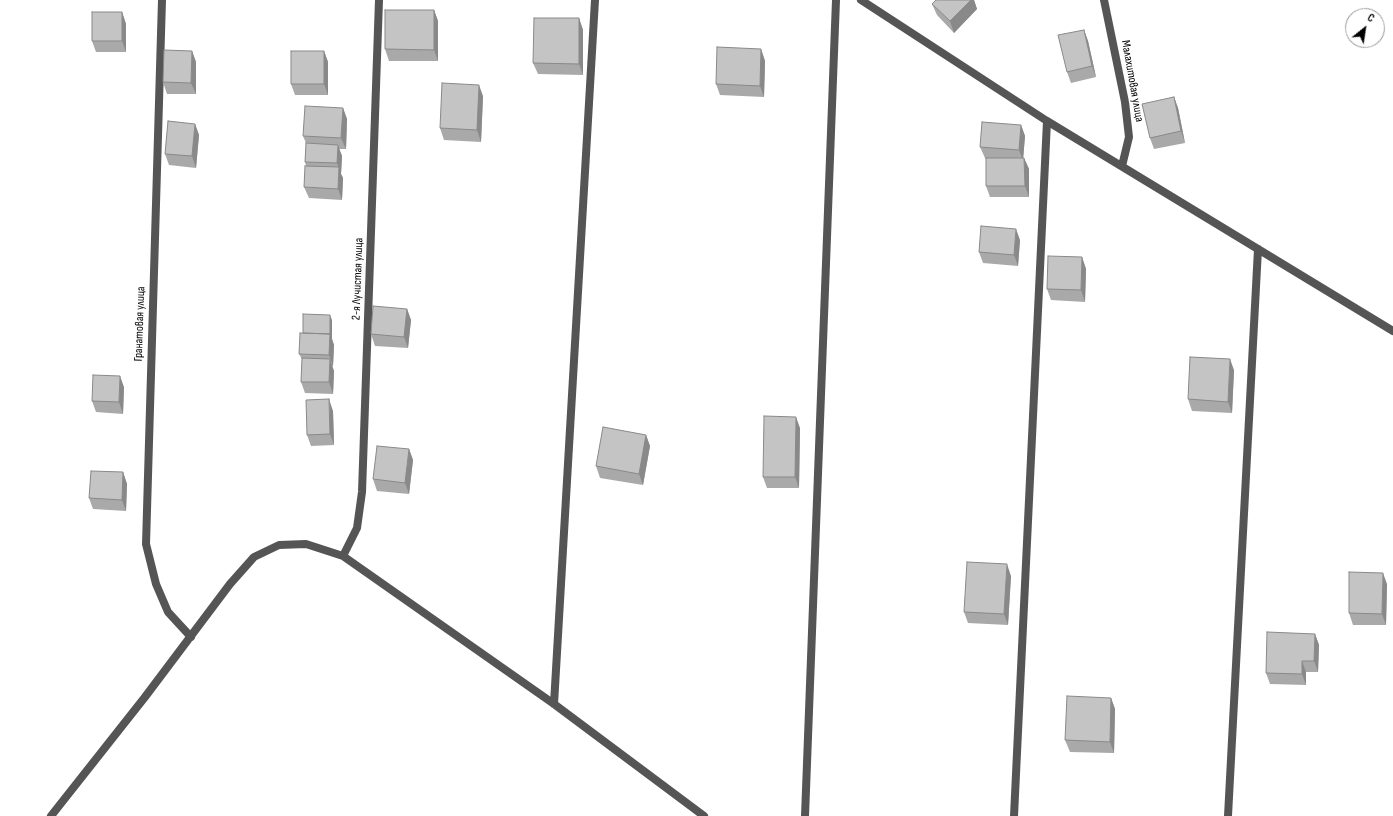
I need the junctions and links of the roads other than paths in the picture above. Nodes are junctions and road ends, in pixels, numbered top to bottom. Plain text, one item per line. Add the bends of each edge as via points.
1 (162, 0) edge
2 (380, 0) edge
3 (596, 0) edge
4 (836, 0) edge
5 (861, 0) edge
6 (1104, 0) edge
7 (1047, 121) junction
8 (1122, 166) junction
9 (1258, 249) junction
10 (1393, 332) edge
11 (343, 556) junction
12 (191, 637) junction
13 (554, 704) junction
14 (51, 816) edge
15 (704, 816) edge
16 (805, 816) edge
17 (1014, 816) edge
18 (1228, 816) edge

1 - 12 street, Гранатовая улица via 146,544 156,584 168,612
2 - 11 street, 2-я Лучистая улица via 362,492 357,528
3 - 13 street
4 - 16 street
5 - 7 street
6 - 8 street, Малахитовая улица via 1125,102 1129,137
7 - 8 street
7 - 17 street
8 - 9 street
9 - 10 street
9 - 18 street
11 - 12 street via 306,544 279,545 254,557 230,584
11 - 13 street
12 - 14 street
13 - 15 street

